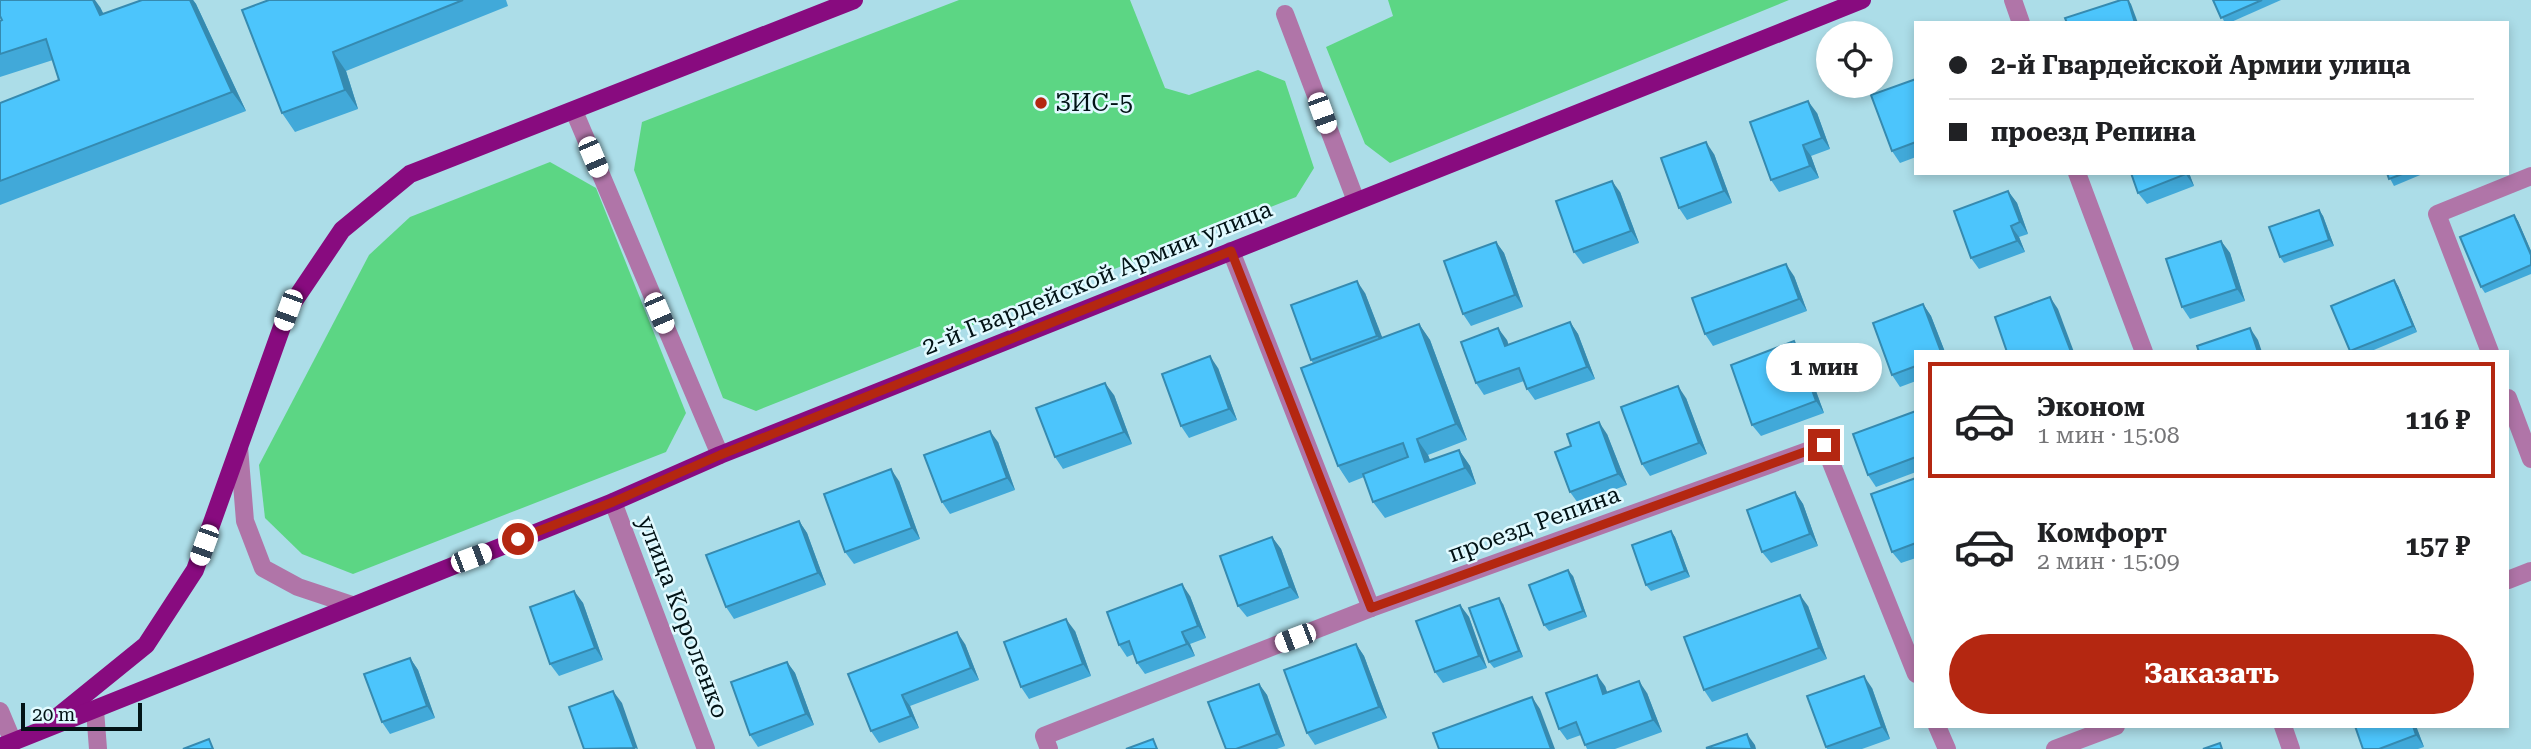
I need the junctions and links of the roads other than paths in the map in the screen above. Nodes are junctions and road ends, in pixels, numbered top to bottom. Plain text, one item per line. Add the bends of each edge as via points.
1 (854, 0) edge
2 (1862, 0) edge
3 (2013, 0) edge
4 (1285, 14) dead end
5 (2020, 21) edge
6 (574, 111) junction
7 (2078, 175) edge
8 (2531, 176) edge
9 (1356, 201) junction
10 (1231, 251) junction
11 (2143, 350) edge
12 (2489, 350) edge
13 (2509, 401) edge
14 (239, 447) junction
15 (720, 455) junction
16 (2531, 459) edge
17 (613, 502) junction
18 (2531, 571) edge
19 (2509, 580) edge
20 (352, 605) junction
21 (1371, 608) junction
22 (1914, 669) edge
23 (95, 710) junction
24 (0, 711) edge
25 (1938, 728) edge
26 (2111, 728) edge
27 (2284, 728) edge
28 (37, 733) junction
29 (6, 744) edge
30 (98, 749) edge
31 (706, 749) edge
32 (1049, 749) edge
33 (1947, 749) edge
34 (2055, 749) edge
35 (2291, 749) edge

1 - 6 main road
2 - 9 main road, 2-й Гвардейской Армии улица
3 - 5 street
4 - 9 street
6 - 14 main road via 410,174 342,230 288,310
6 - 15 street
7 - 11 street
8 - 12 street via 2437,214
9 - 10 main road, 2-й Гвардейской Армии улица
10 - 15 main road, 2-й Гвардейской Армии улица
10 - 21 street
13 - 16 street
14 - 20 street via 245,521 263,568 298,587
14 - 28 main road via 195,570 146,645
15 - 17 main road, 2-й Гвардейской Армии улица
17 - 20 main road, 2-й Гвардейской Армии улица
17 - 31 street, улица Короленко
18 - 19 street
20 - 23 main road, 2-й Гвардейской Армии улица
21 - 22 street, проезд Репина via 1824,445
21 - 32 street, проезд Репина via 1044,736
23 - 28 main road, 2-й Гвардейской Армии улица
23 - 30 street
24 - 29 street
25 - 33 street
26 - 34 street
27 - 35 street
28 - 29 main road, 2-й Гвардейской Армии улица

